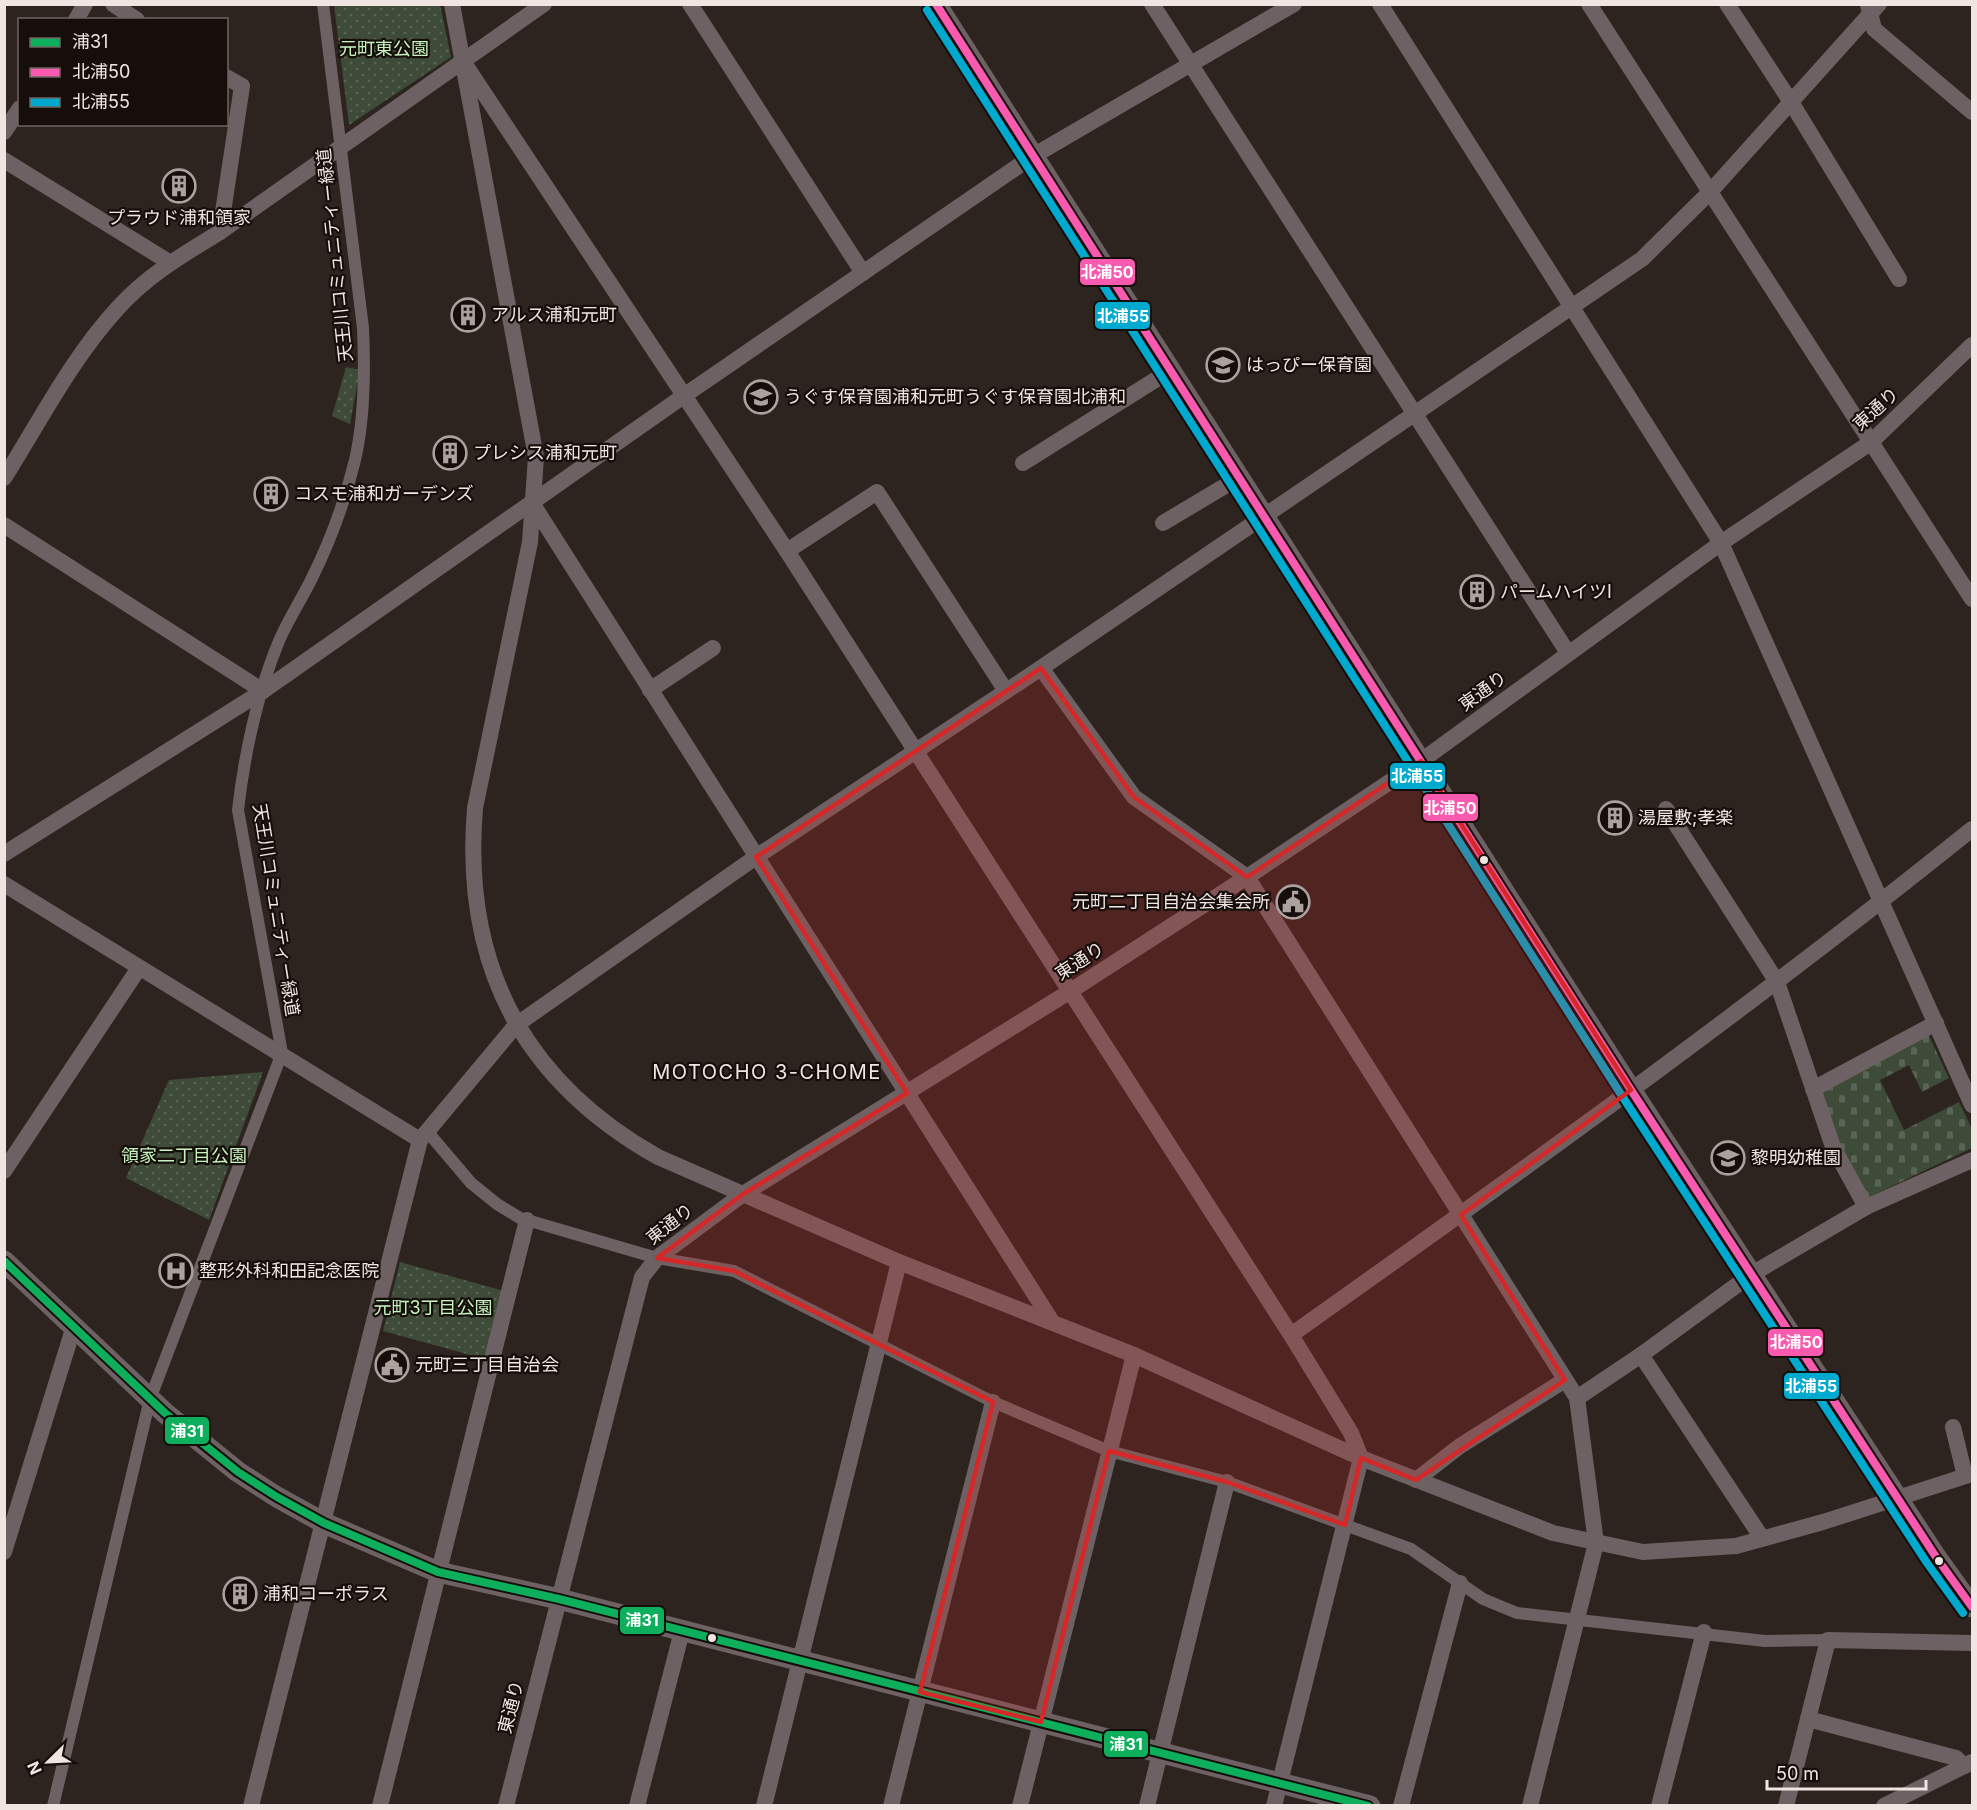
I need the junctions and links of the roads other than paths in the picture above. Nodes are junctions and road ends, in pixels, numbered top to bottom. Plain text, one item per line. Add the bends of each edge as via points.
1 (85, 4) edge
2 (113, 4) edge
3 (323, 4) edge
4 (452, 4) edge
5 (544, 4) edge
6 (690, 4) edge
7 (936, 4) edge
8 (1152, 4) edge
9 (1294, 4) edge
10 (1380, 4) edge
11 (1589, 4) edge
12 (1727, 4) edge
13 (1872, 8) edge
14 (76, 18) edge
15 (133, 18) edge
16 (463, 61) junction
17 (1191, 65) junction
18 (228, 77) edge
19 (1791, 102) junction
20 (18, 111) edge
21 (1972, 112) edge
22 (4, 132) edge
23 (341, 146) junction
24 (1033, 156) junction
25 (4, 160) edge
26 (1710, 192) junction
27 (220, 232) junction
28 (170, 262) junction
29 (863, 273) junction
30 (1899, 279) dead end
31 (1573, 308) junction
32 (1972, 345) edge
33 (1171, 370) junction
34 (685, 395) junction
35 (1414, 414) junction
36 (1870, 443) junction
37 (1023, 463) dead end
38 (1240, 477) junction
39 (4, 478) edge
40 (532, 502) junction
41 (1264, 516) junction
42 (1163, 523) dead end
43 (4, 525) edge
44 (1720, 543) junction
45 (787, 551) junction
46 (1972, 599) edge
47 (713, 648) dead end
48 (1568, 653) junction
49 (1041, 668) junction
50 (650, 690) junction
51 (263, 691) junction
52 (1006, 691) junction
53 (915, 750) junction
54 (1421, 761) junction
55 (1666, 809) dead end
56 (1972, 829) edge
57 (4, 854) edge
58 (756, 857) junction
59 (1247, 877) junction
60 (4, 884) edge
61 (1882, 901) junction
62 (139, 968) junction
63 (1777, 982) junction
64 (1069, 992) junction
65 (1936, 1023) junction
66 (516, 1025) junction
67 (282, 1053) junction
68 (1813, 1089) junction
69 (1630, 1090) junction
70 (907, 1094) junction
71 (1972, 1105) edge
72 (423, 1135) junction
73 (1972, 1160) edge
74 (4, 1171) edge
75 (743, 1194) junction
76 (1866, 1207) junction
77 (1461, 1215) junction
78 (527, 1220) junction
79 (657, 1258) junction
80 (899, 1262) junction
81 (6, 1269) edge
82 (1752, 1274) junction
83 (1051, 1320) junction
84 (74, 1326) junction
85 (1291, 1335) junction
86 (880, 1345) junction
87 (1134, 1355) junction
88 (1641, 1355) junction
89 (1565, 1380) junction
90 (1577, 1398) junction
91 (150, 1399) junction
92 (993, 1402) junction
93 (1953, 1427) dead end
94 (1109, 1451) junction
95 (1362, 1458) junction
96 (1969, 1475) edge
97 (1416, 1480) junction
98 (1227, 1482) junction
99 (1898, 1498) junction
100 (324, 1523) junction
101 (1345, 1525) junction
102 (1762, 1538) junction
103 (1596, 1543) junction
104 (4, 1552) edge
105 (438, 1572) junction
106 (1460, 1582) junction
107 (559, 1599) junction
108 (1972, 1607) edge
109 (1577, 1618) junction
110 (682, 1631) junction
111 (1704, 1632) junction
112 (1828, 1640) junction
113 (1972, 1643) edge
114 (799, 1661) junction
115 (920, 1692) junction
116 (1808, 1719) junction
117 (1041, 1722) junction
118 (1160, 1752) junction
119 (1968, 1764) edge
120 (1280, 1783) junction
121 (53, 1806) edge
122 (251, 1806) edge
123 (380, 1806) edge
124 (506, 1806) edge
125 (637, 1806) edge
126 (764, 1806) edge
127 (891, 1806) edge
128 (1020, 1806) edge
129 (1147, 1806) edge
130 (1274, 1806) edge
131 (1370, 1806) edge
132 (1401, 1806) edge
133 (1530, 1806) edge
134 (1659, 1806) edge
135 (1786, 1806) edge
136 (1884, 1806) edge

1 - 14 street
2 - 15 street
3 - 23 street, 天王川コミュニティー緑道
4 - 16 street
5 - 16 street
6 - 29 street
7 - 24 street
8 - 17 street
9 - 17 street
10 - 31 street
11 - 26 street
12 - 19 street
13 - 19 street
13 - 21 street via 1874,29
16 - 23 street
16 - 34 street
16 - 40 street via 536,457
17 - 24 street
17 - 35 street
18 - 27 street via 242,86
19 - 26 street
19 - 30 street
20 - 22 street
23 - 27 street
23 - 51 street, 天王川コミュニティー緑道 via 365,377 355,459 334,526 279,641
24 - 29 street
24 - 33 street
25 - 28 street
26 - 31 street via 1642,260
26 - 36 street
27 - 28 street
28 - 39 street via 117,308 86,348
29 - 34 street
31 - 35 street
31 - 44 street
32 - 36 street, 東通り
33 - 37 street
33 - 38 street
34 - 40 street
34 - 45 street
35 - 41 street
35 - 48 street
36 - 44 street, 東通り
36 - 46 street
38 - 41 street
38 - 42 street
40 - 50 street
40 - 51 street
40 - 66 street via 530,542 481,776 472,845 482,936
41 - 49 street
41 - 54 street
43 - 51 street
44 - 48 street, 東通り
44 - 61 street
45 - 52 street via 877,492
45 - 53 street
47 - 50 street
48 - 54 street, 東通り
49 - 52 street
49 - 59 street via 1134,797
50 - 58 street
51 - 57 street
51 - 67 street, 天王川コミュニティー緑道 via 238,810
52 - 53 street
53 - 58 street
53 - 64 street
54 - 59 street, 東通り
54 - 69 street
55 - 63 street
56 - 61 street
58 - 66 street
58 - 70 street
59 - 64 street, 東通り
59 - 77 street
60 - 62 street
61 - 63 street
61 - 65 street
62 - 67 street
62 - 74 street
63 - 68 street
63 - 69 street
64 - 70 street, 東通り
64 - 85 street
65 - 68 street
65 - 71 street
66 - 72 street
66 - 75 street via 561,1083 625,1138 658,1157
67 - 72 street
67 - 91 street
68 - 76 street via 1833,1147
69 - 77 street
69 - 82 street
70 - 75 street, 東通り
70 - 83 street
72 - 78 street via 471,1183 497,1204
72 - 100 street
73 - 76 street
75 - 79 street, 東通り
75 - 80 street
76 - 82 street
77 - 85 street
77 - 89 street
78 - 79 street
78 - 105 street
79 - 86 street via 734,1271
79 - 107 street, 東通り via 642,1277
80 - 83 street
80 - 86 street
81 - 84 street
82 - 88 street
82 - 99 street
83 - 87 street
84 - 91 street
84 - 104 street
85 - 95 street
86 - 92 street
86 - 114 street
87 - 94 street
87 - 95 street
88 - 90 street
88 - 102 street
89 - 90 street
89 - 97 street via 1460,1446
90 - 103 street
91 - 100 street via 238,1472
91 - 121 street
92 - 94 street
92 - 115 street
93 - 96 street
94 - 98 street
94 - 117 street
95 - 97 street
95 - 101 street
96 - 99 street
97 - 103 street via 1511,1519
98 - 101 street
98 - 118 street
99 - 102 street
99 - 108 street
100 - 105 street
100 - 122 street
101 - 106 street via 1411,1549
101 - 120 street
102 - 103 street via 1736,1546 1643,1552
103 - 109 street
105 - 107 street
105 - 123 street
106 - 109 street via 1483,1599 1517,1612
106 - 132 street
107 - 110 street
107 - 124 street, 東通り
109 - 111 street
109 - 133 street
110 - 114 street
110 - 125 street
111 - 112 street via 1765,1641
111 - 134 street
112 - 113 street
112 - 116 street
114 - 115 street
114 - 126 street
115 - 117 street
115 - 127 street
116 - 119 street
116 - 135 street
117 - 118 street
117 - 128 street
118 - 120 street
118 - 129 street
119 - 136 street
120 - 130 street
120 - 131 street

